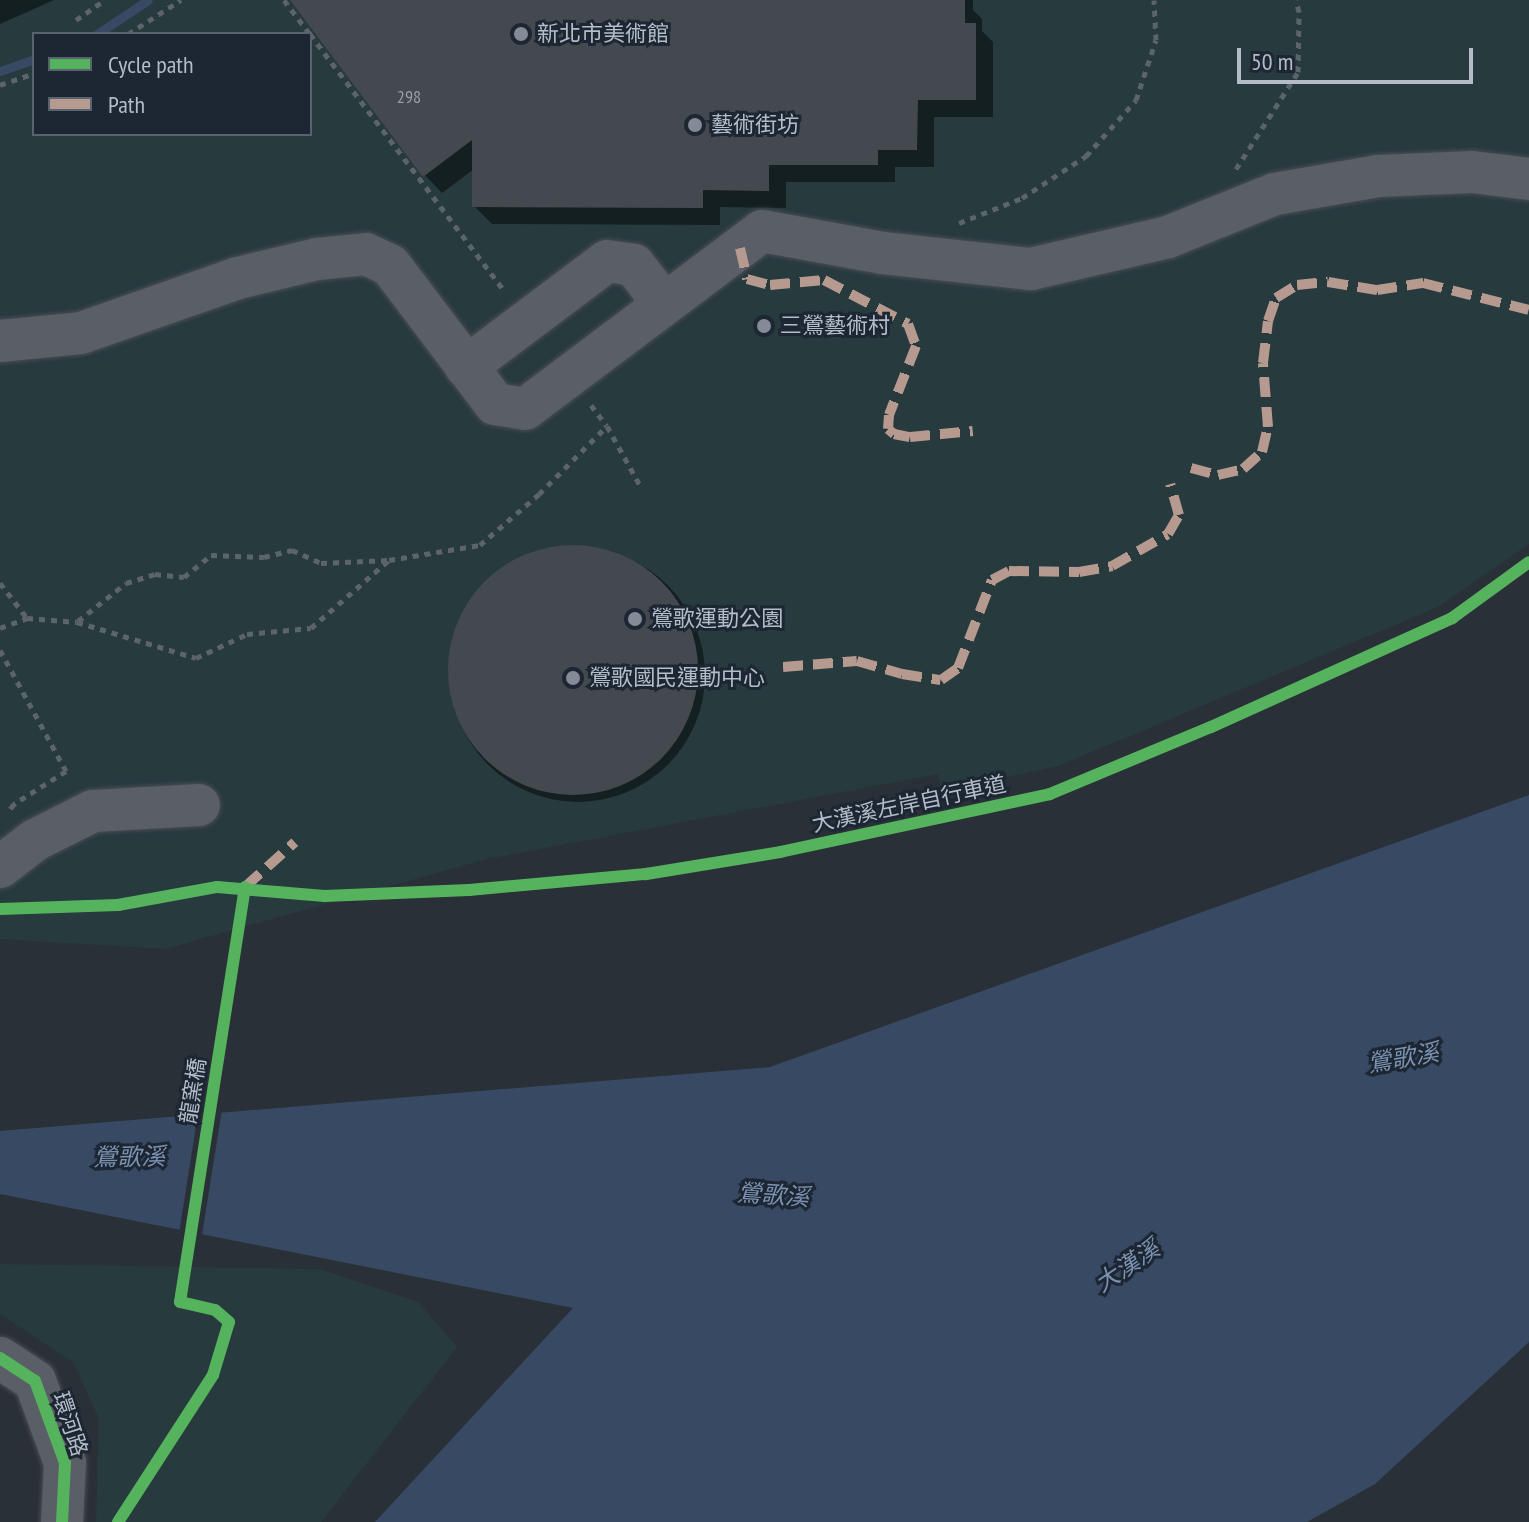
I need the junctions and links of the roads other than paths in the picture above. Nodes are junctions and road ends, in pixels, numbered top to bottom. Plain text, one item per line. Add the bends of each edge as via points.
1 (1529, 179) edge
2 (664, 304) junction
3 (0, 341) edge
4 (466, 367) junction
5 (199, 805) dead end
6 (0, 867) edge
7 (0, 1358) edge
8 (62, 1522) edge

1 - 2 street via 1472,172 1378,176 1275,194 1168,237 1031,269 883,253 762,231
2 - 4 street via 525,409 495,404
2 - 4 street via 634,265 607,261
3 - 4 street via 81,333 238,278 317,259 366,254 390,265
5 - 6 street via 93,811 35,840
7 - 8 street, 環河路 via 35,1381 65,1463

